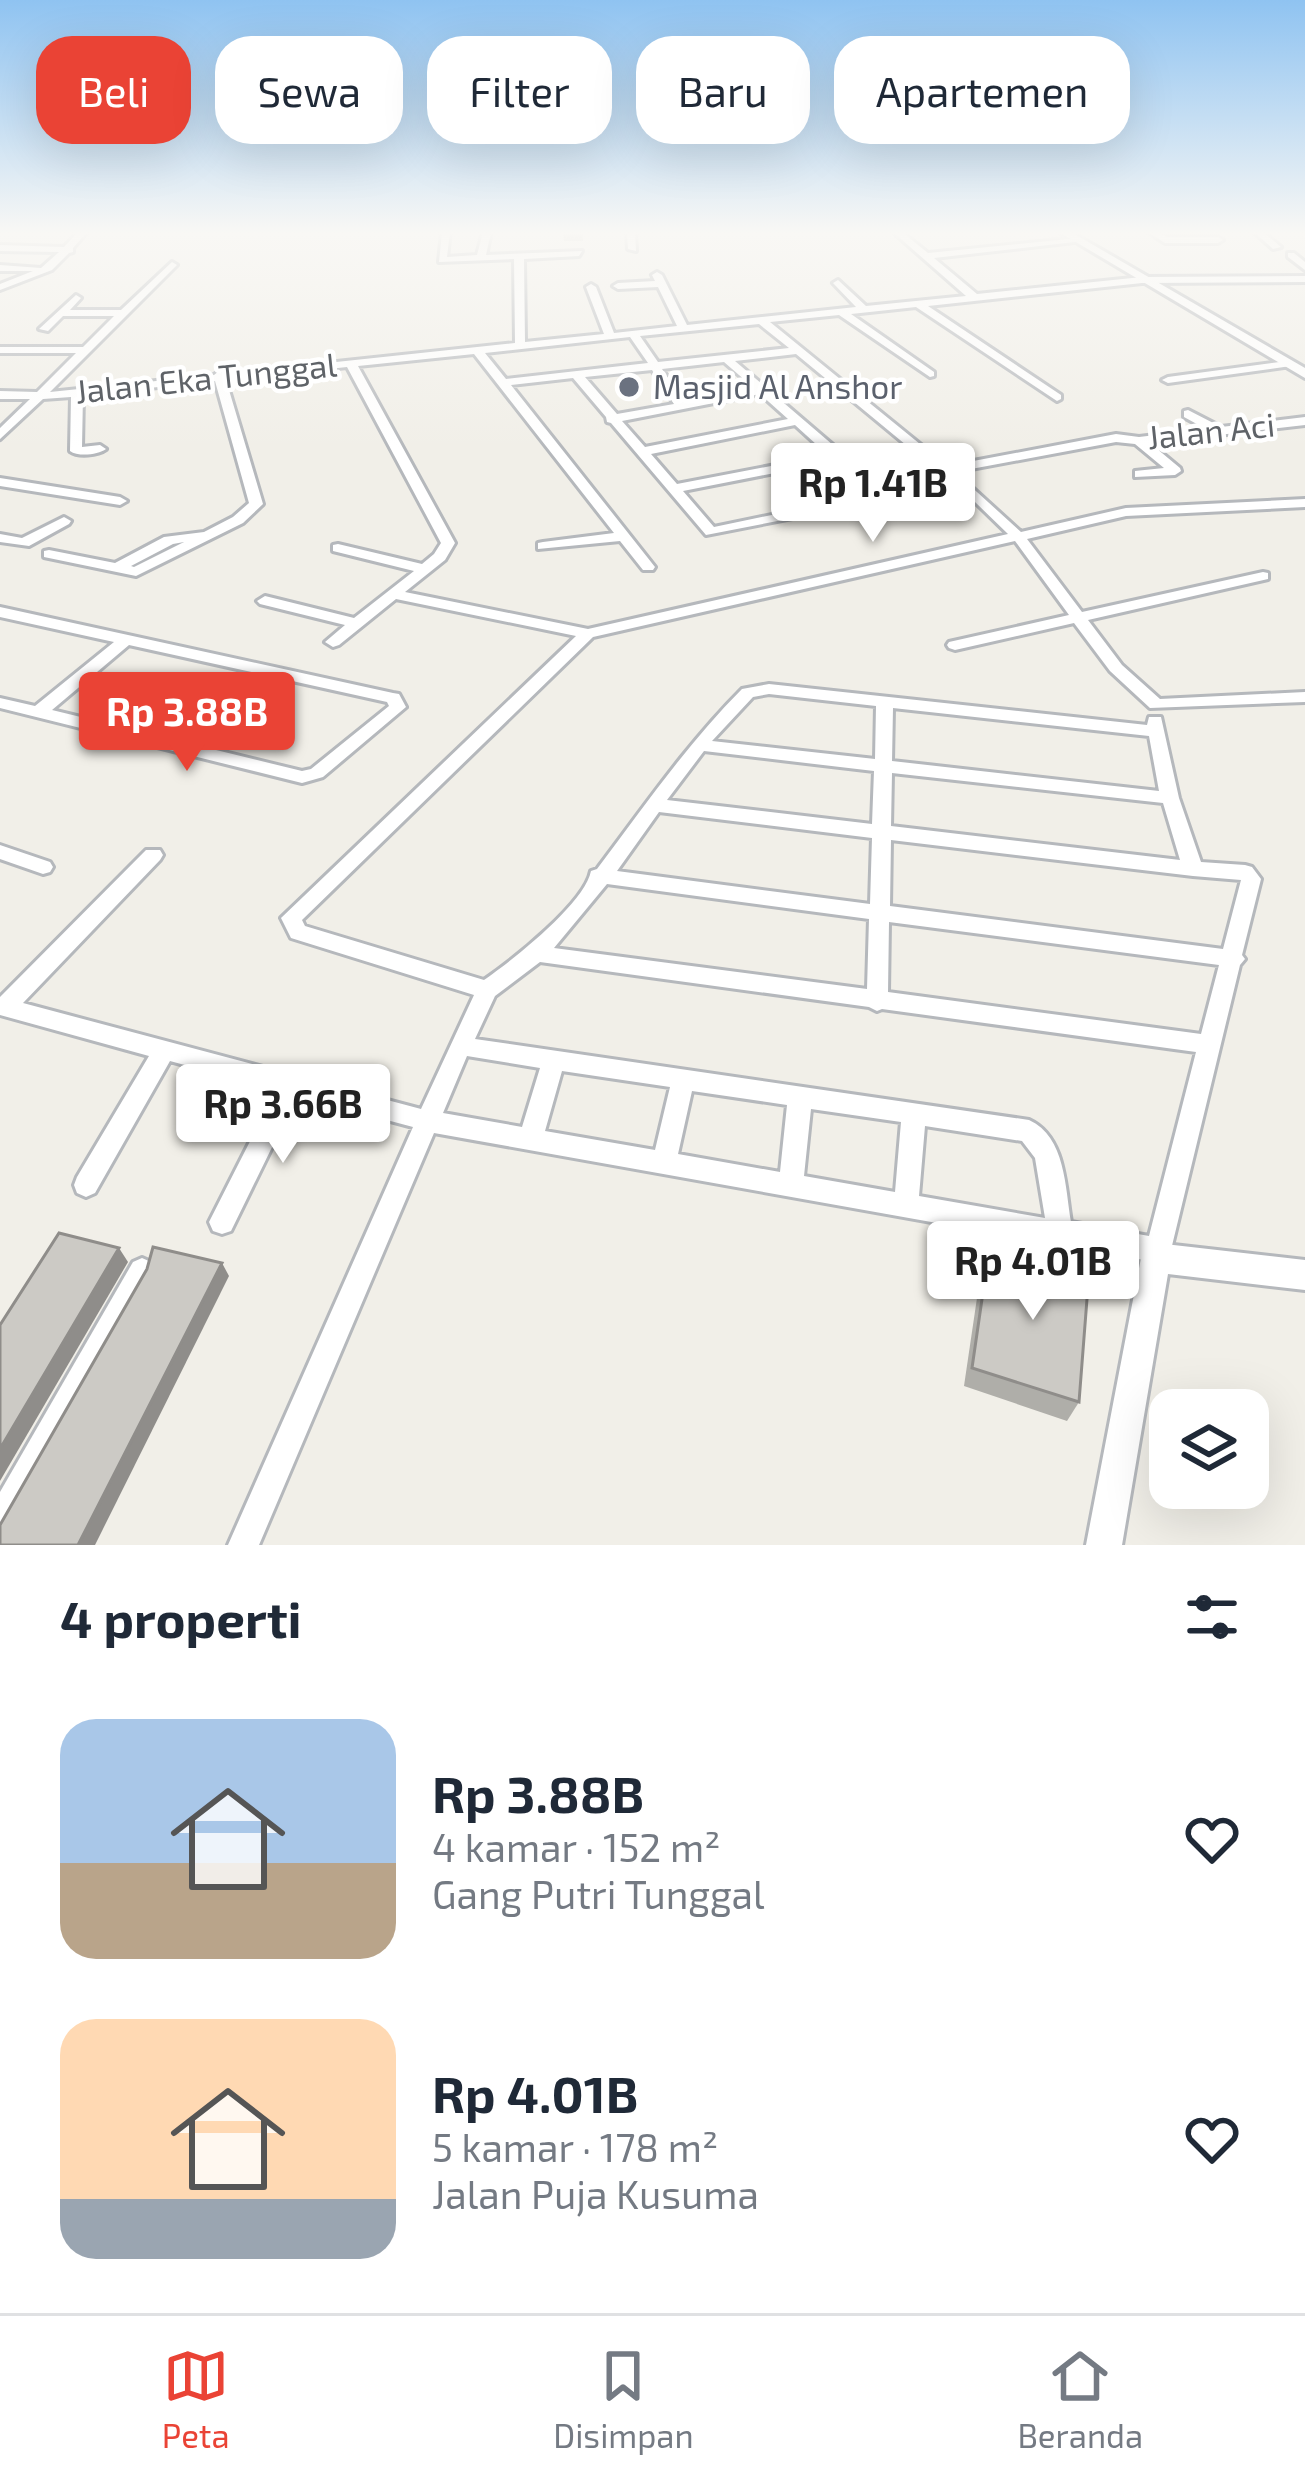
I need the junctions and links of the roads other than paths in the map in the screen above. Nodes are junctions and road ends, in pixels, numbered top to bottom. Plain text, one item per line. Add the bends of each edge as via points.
1 (71, 304) edge
2 (135, 304) edge
3 (520, 304) edge
4 (598, 304) edge
5 (671, 304) edge
6 (858, 304) edge
7 (916, 304) edge
8 (917, 304) edge
9 (1184, 304) edge
10 (863, 309) junction
11 (841, 312) junction
12 (64, 313) junction
13 (126, 313) junction
14 (761, 320) junction
15 (683, 328) junction
16 (44, 329) dead end
17 (633, 333) junction
18 (610, 335) junction
19 (520, 344) junction
20 (476, 349) junction
21 (0, 350) edge
22 (88, 350) junction
23 (801, 350) junction
24 (726, 358) junction
25 (350, 362) junction
26 (653, 364) junction
27 (1287, 364) junction
28 (219, 374) junction
29 (575, 374) junction
30 (930, 374) dead end
31 (1305, 374) edge
32 (1168, 380) dead end
33 (500, 383) junction
34 (764, 390) junction
35 (77, 391) junction
36 (0, 395) edge
37 (45, 396) junction
38 (1057, 397) dead end
39 (680, 404) junction
40 (1188, 414) dead end
41 (611, 418) junction
42 (797, 421) junction
43 (1305, 421) edge
44 (1218, 431) junction
45 (0, 435) edge
46 (1139, 441) junction
47 (100, 449) dead end
48 (640, 452) junction
49 (837, 457) junction
50 (945, 470) junction
51 (1140, 474) dead end
52 (0, 482) edge
53 (673, 489) junction
54 (884, 496) junction
55 (120, 501) dead end
56 (1305, 502) edge
57 (902, 512) dead end
58 (64, 520) dead end
59 (214, 533) junction
60 (1017, 535) junction
61 (623, 536) junction
62 (0, 538) edge
63 (543, 546) dead end
64 (338, 548) dead end
65 (49, 554) dead end
66 (648, 567) dead end
67 (425, 569) junction
68 (111, 571) junction
69 (1263, 576) dead end
70 (394, 594) junction
71 (265, 601) dead end
72 (0, 612) edge
73 (1078, 618) junction
74 (356, 623) junction
75 (588, 634) junction
76 (123, 642) junction
77 (333, 642) dead end
78 (955, 645) dead end
79 (1305, 698) edge
80 (885, 702) junction
81 (0, 704) edge
82 (1156, 704) junction
83 (38, 713) junction
84 (1154, 731) junction
85 (701, 746) junction
86 (884, 769) junction
87 (1170, 798) junction
88 (652, 806) junction
89 (882, 836) junction
90 (0, 852) edge
91 (153, 855) dead end
92 (43, 867) dead end
93 (1193, 868) junction
94 (598, 876) junction
95 (880, 917) junction
96 (542, 953) junction
97 (1234, 959) junction
98 (487, 990) junction
99 (877, 1002) junction
100 (3, 1006) edge
101 (1206, 1044) junction
102 (460, 1046) junction
103 (164, 1049) junction
104 (554, 1060) junction
105 (683, 1079) junction
106 (291, 1084) junction
107 (800, 1097) junction
108 (914, 1114) junction
109 (428, 1121) junction
110 (530, 1139) junction
111 (664, 1163) junction
112 (86, 1185) dead end
113 (791, 1186) junction
114 (906, 1206) junction
115 (221, 1222) dead end
116 (1060, 1234) junction
117 (1157, 1254) junction
118 (142, 1271) edge
119 (1305, 1275) edge
120 (0, 1521) edge
121 (244, 1545) edge
122 (1104, 1545) edge

1 - 12 street
2 - 13 street
3 - 19 street
4 - 18 street
5 - 15 street
6 - 10 street
7 - 10 street, Jalan Eka Tunggal
8 - 38 street
9 - 27 street
10 - 11 street, Jalan Eka Tunggal
11 - 14 street, Jalan Eka Tunggal
11 - 30 street
12 - 13 street
12 - 16 street
13 - 22 street
14 - 15 street, Jalan Eka Tunggal
14 - 23 street
15 - 17 street, Jalan Eka Tunggal
17 - 18 street, Jalan Eka Tunggal
17 - 26 street
18 - 19 street, Jalan Eka Tunggal
19 - 20 street, Jalan Eka Tunggal
20 - 25 street, Jalan Eka Tunggal
20 - 33 street
21 - 22 street
22 - 37 street
23 - 24 street
23 - 50 street
24 - 26 street
24 - 34 street
25 - 28 street, Jalan Eka Tunggal
25 - 67 street via 448,544
26 - 29 street
26 - 39 street
27 - 31 street
27 - 32 street
28 - 35 street, Jalan Eka Tunggal
28 - 59 street via 259,498
29 - 33 street
29 - 41 street
33 - 61 street
34 - 39 street
34 - 42 street
35 - 37 street, Jalan Eka Tunggal
35 - 47 street via 76,451
36 - 37 street
37 - 45 street, Jalan Eka Tunggal
39 - 41 street
40 - 44 street
41 - 48 street
42 - 48 street
42 - 49 street
43 - 44 street, Jalan Aci
44 - 46 street, Jalan Aci
46 - 50 street, Jalan Aci via 1116,438
46 - 51 street via 1175,471
48 - 53 street
49 - 53 street
49 - 54 street
50 - 60 street
52 - 55 street
53 - 54 street via 711,532
54 - 57 street
56 - 60 street via 1126,512
58 - 62 street via 24,543
59 - 68 street via 169,540
59 - 68 street via 136,572
60 - 73 street
60 - 75 street
61 - 63 street
61 - 66 street
64 - 67 street
65 - 68 street
67 - 70 street
69 - 73 street
70 - 74 street
70 - 75 street
71 - 74 street
72 - 76 street
73 - 78 street
73 - 82 street
74 - 77 street
75 - 98 street via 291,918 298,932
76 - 83 street
76 - 83 street via 398,701 388,719 317,773 284,776
79 - 82 street
80 - 84 street
80 - 85 street via 748,693
80 - 86 street
81 - 83 street
82 - 84 street
84 - 87 street
85 - 86 street
85 - 88 street
86 - 87 street
86 - 89 street
87 - 93 street
88 - 89 street
88 - 94 street
89 - 93 street
89 - 95 street
90 - 92 street
91 - 100 street
93 - 97 street via 1250,875
94 - 95 street
94 - 96 street
95 - 97 street
95 - 99 street
96 - 98 street
96 - 99 street
97 - 101 street
98 - 102 street
99 - 101 street
100 - 103 street
101 - 117 street
102 - 104 street
102 - 109 street
103 - 106 street
103 - 112 street
104 - 105 street
104 - 110 street
105 - 107 street
105 - 111 street
106 - 109 street
106 - 115 street
107 - 108 street
107 - 113 street
108 - 114 street
108 - 116 street via 1038,1137
109 - 110 street
109 - 121 street
110 - 111 street
111 - 113 street
113 - 114 street
114 - 116 street
116 - 117 street
117 - 119 street
117 - 122 street
118 - 120 street

